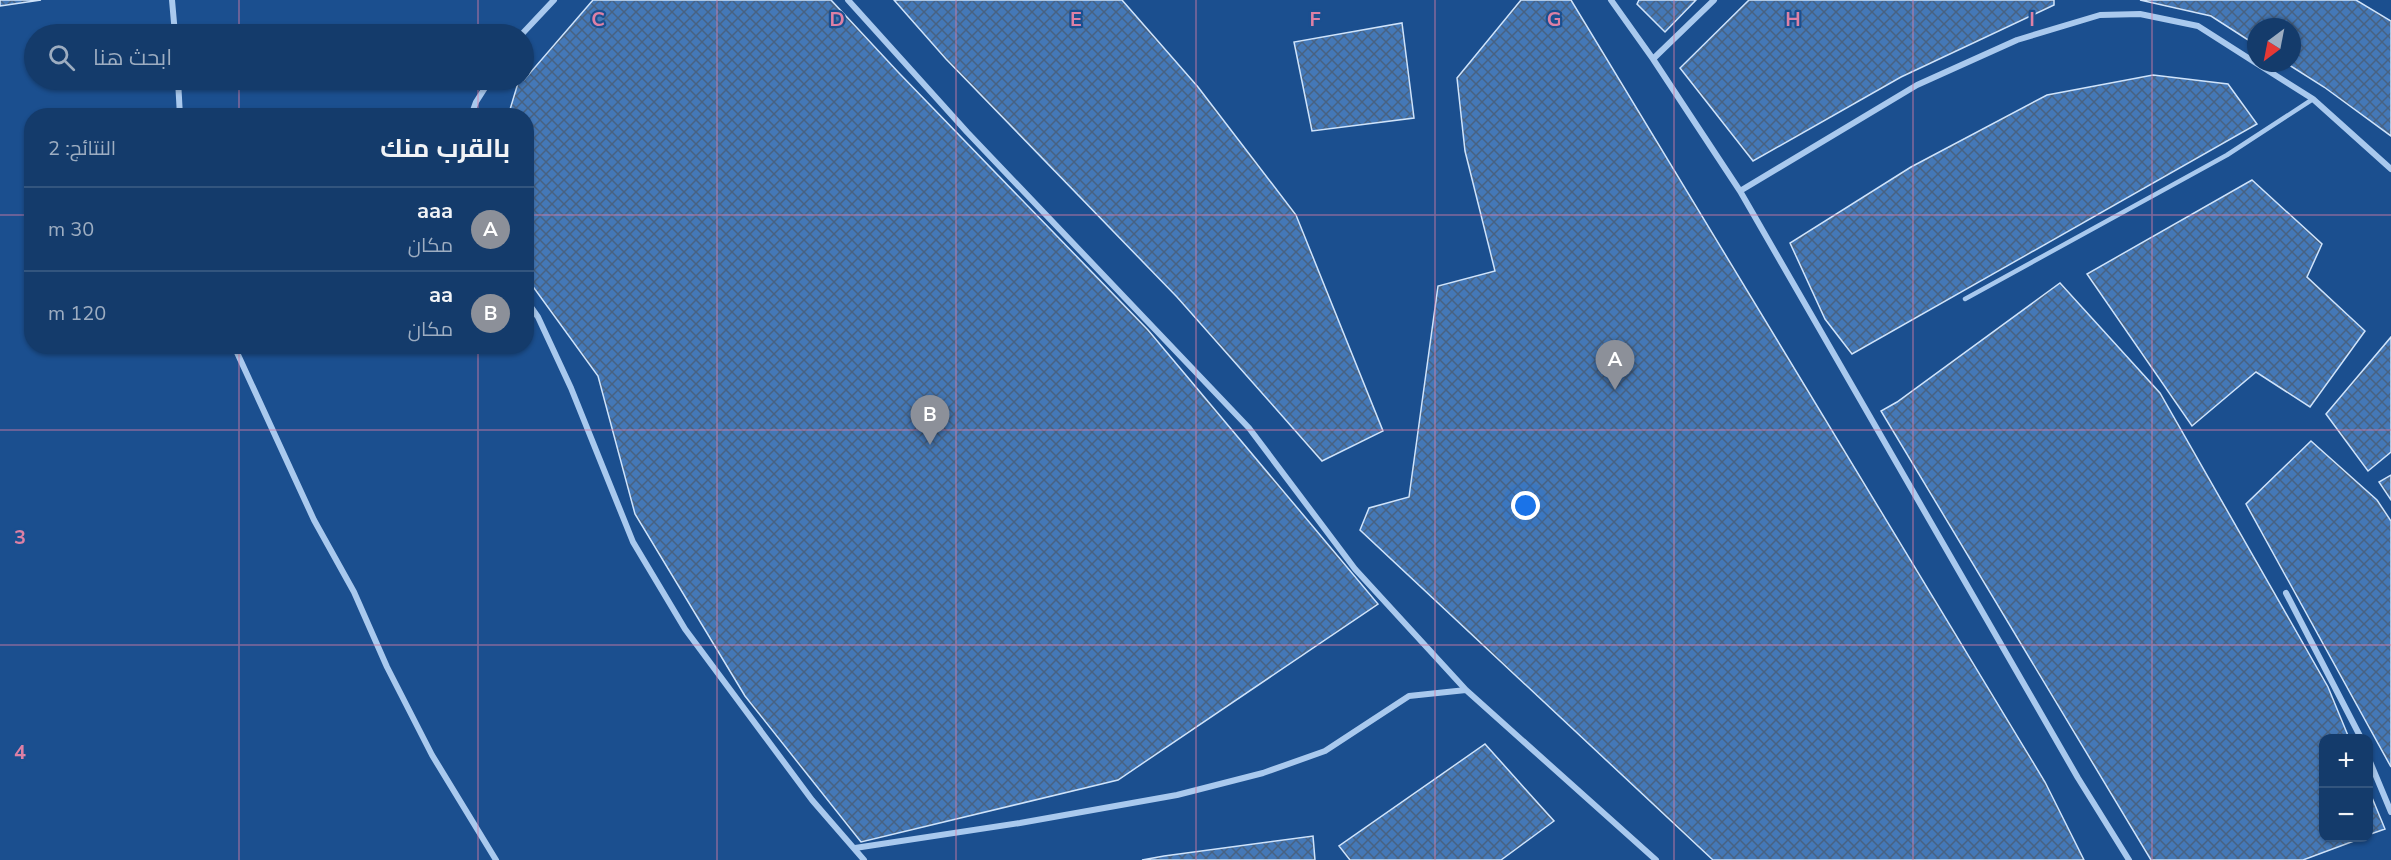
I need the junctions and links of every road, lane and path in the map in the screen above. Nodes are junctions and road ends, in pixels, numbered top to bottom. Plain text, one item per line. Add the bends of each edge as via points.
1 (172, 0) edge
2 (554, 0) edge
3 (848, 0) edge
4 (1611, 0) edge
5 (1714, 0) edge
6 (174, 24) edge
7 (531, 24) edge
8 (2247, 57) edge
9 (1653, 59) junction
10 (2270, 72) edge
11 (179, 90) edge
12 (484, 90) edge
13 (2313, 99) junction
14 (180, 108) edge
15 (474, 108) edge
16 (2391, 169) edge
17 (1740, 191) junction
18 (1965, 299) dead end
19 (534, 311) edge
20 (238, 354) edge
21 (2286, 593) dead end
22 (1466, 690) junction
23 (2359, 734) edge
24 (2373, 769) edge
25 (2391, 812) edge
26 (855, 848) junction
27 (496, 860) edge
28 (864, 860) edge
29 (1656, 860) edge
30 (2129, 860) edge

1 - 6 street
2 - 7 street
3 - 22 street via 967,132 1249,428 1355,569
4 - 9 street
5 - 9 street
8 - 17 street via 2198,26 2140,14 2100,15 2017,40 1917,85
9 - 17 street
10 - 13 street
11 - 14 street
12 - 15 street
13 - 16 street
13 - 18 lane via 2227,155
17 - 30 street
19 - 26 street via 567,378 633,542 686,629 812,800
20 - 27 street via 387,667 432,755
21 - 23 street
22 - 26 street via 1409,696 1325,751 1263,773 1177,795 1020,824
22 - 29 street
24 - 25 street
26 - 28 street

